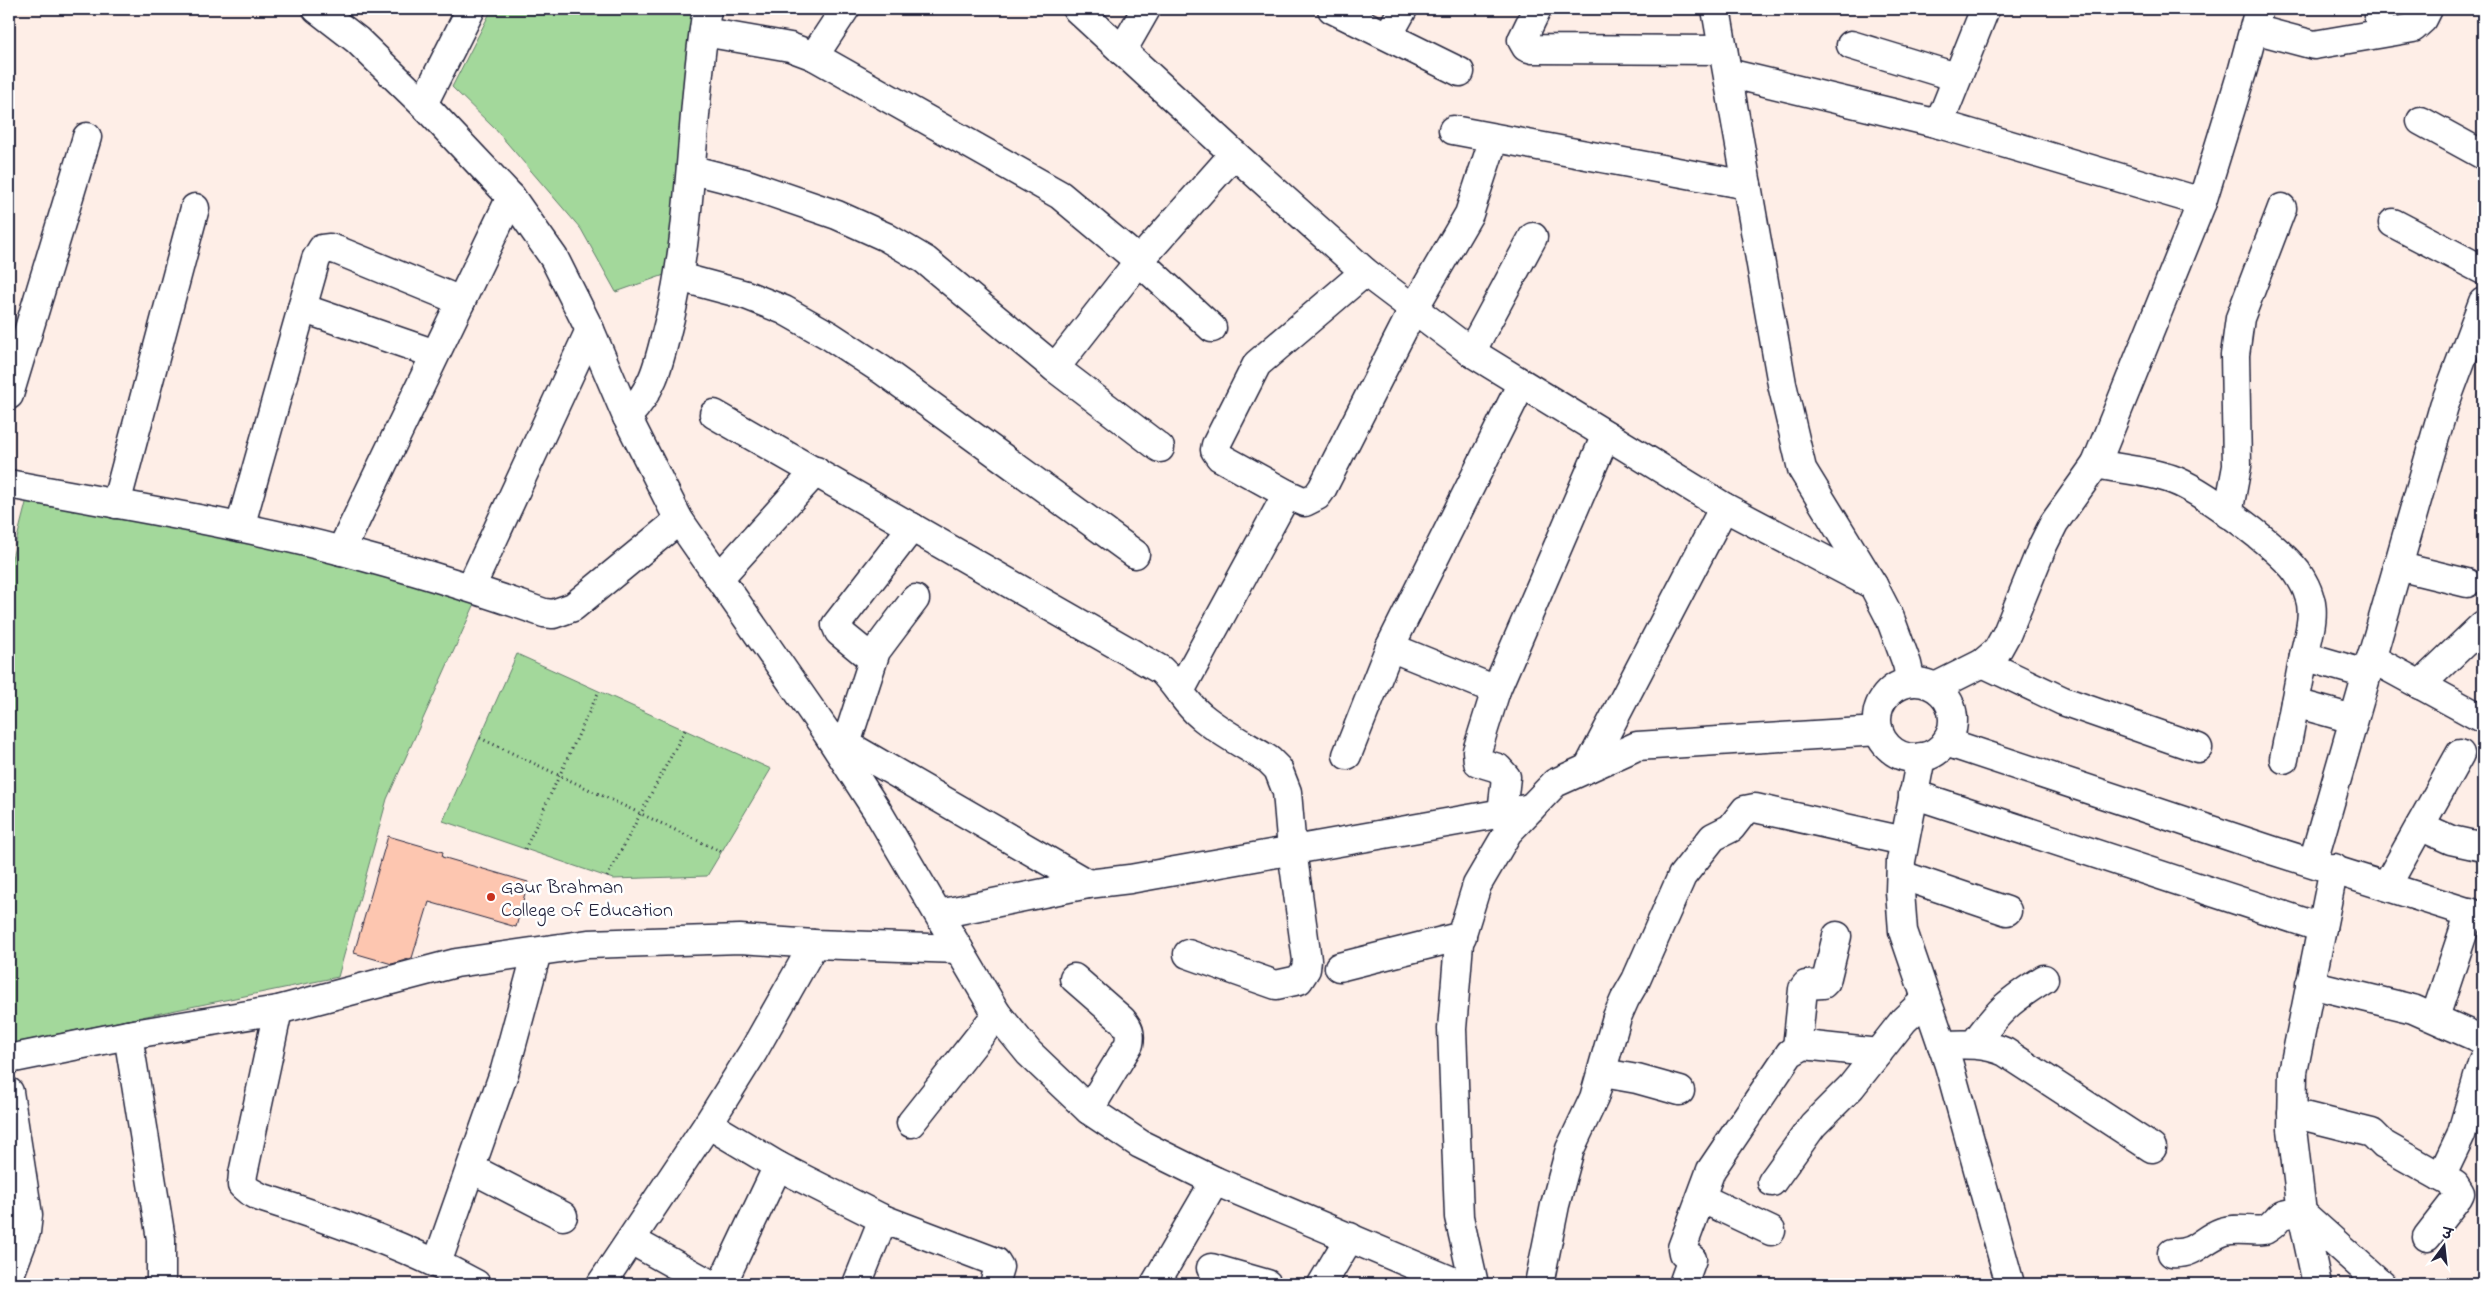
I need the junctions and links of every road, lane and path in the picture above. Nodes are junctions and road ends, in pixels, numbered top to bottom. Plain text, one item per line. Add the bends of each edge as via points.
1 (317, 9) edge
2 (471, 9) edge
3 (846, 9) edge
4 (1077, 9) edge
5 (1146, 9) edge
6 (1332, 9) edge
7 (1403, 9) edge
8 (1537, 9) edge
9 (1716, 9) edge
10 (1985, 9) edge
11 (2428, 9) edge
12 (2256, 19) edge
13 (706, 20) edge
14 (2379, 21) edge
15 (1388, 36) junction
16 (1851, 45) dead end
17 (1122, 51) junction
18 (814, 56) junction
19 (1725, 62) junction
20 (1460, 72) dead end
21 (1956, 76) junction
22 (423, 104) junction
23 (2421, 121) dead end
24 (1939, 124) junction
25 (1452, 130) dead end
26 (87, 137) dead end
27 (1494, 138) junction
28 (1234, 154) junction
29 (2483, 155) edge
30 (693, 170) junction
31 (1747, 185) junction
32 (511, 197) junction
33 (2202, 202) junction
34 (195, 208) dead end
35 (2282, 208) dead end
36 (2393, 223) dead end
37 (1532, 237) dead end
38 (1139, 261) junction
39 (2483, 270) edge
40 (1365, 272) junction
41 (680, 277) junction
42 (461, 301) junction
43 (2483, 302) edge
44 (302, 308) junction
45 (1414, 310) junction
46 (1212, 328) dead end
47 (590, 330) junction
48 (1471, 352) junction
49 (435, 354) junction
50 (1055, 368) junction
51 (1521, 385) junction
52 (9, 395) edge
53 (714, 414) dead end
54 (627, 417) junction
55 (1606, 435) junction
56 (1160, 448) dead end
57 (2096, 464) junction
58 (816, 471) junction
59 (9, 484) edge
60 (1287, 494) junction
61 (116, 504) junction
62 (1724, 507) junction
63 (2228, 514) junction
64 (679, 520) junction
65 (912, 526) junction
66 (240, 528) junction
67 (341, 551) junction
68 (1136, 554) dead end
69 (2397, 566) junction
70 (719, 578) junction
71 (2467, 583) dead end
72 (1873, 585) junction
73 (471, 587) junction
74 (915, 599) dead end
75 (2483, 625) edge
76 (1390, 647) junction
77 (2304, 656) junction
78 (872, 659) junction
79 (1983, 663) junction
80 (2368, 666) junction
81 (1923, 685) junction
82 (2420, 685) junction
83 (1496, 690) junction
84 (599, 691) dead end
85 (1180, 691) junction
86 (2294, 703) junction
87 (2353, 719) junction
88 (2483, 719) edge
89 (685, 730) dead end
90 (1879, 731) junction
91 (480, 738) dead end
92 (837, 738) junction
93 (1946, 742) junction
94 (2198, 748) dead end
95 (2460, 754) dead end
96 (1347, 755) dead end
97 (1921, 757) junction
98 (2284, 759) dead end
99 (1588, 768) junction
100 (1913, 794) junction
101 (1531, 808) junction
102 (1502, 813) junction
103 (2420, 826) junction
104 (1904, 840) junction
105 (2483, 847) edge
106 (525, 849) dead end
107 (1292, 850) junction
108 (722, 852) dead end
109 (2324, 865) junction
110 (1901, 875) junction
111 (607, 877) dead end
112 (1088, 884) junction
113 (2387, 885) junction
114 (2007, 910) dead end
115 (939, 914) junction
116 (2477, 914) edge
117 (2322, 928) junction
118 (1462, 936) junction
119 (1837, 936) dead end
120 (814, 944) junction
121 (959, 949) junction
122 (537, 952) junction
123 (1188, 954) dead end
124 (1339, 967) dead end
125 (1074, 978) dead end
126 (2044, 979) dead end
127 (2310, 984) junction
128 (1925, 1000) junction
129 (278, 1010) junction
130 (997, 1014) junction
131 (2435, 1017) junction
132 (128, 1035) junction
133 (2483, 1040) edge
134 (1975, 1043) junction
135 (1942, 1045) junction
136 (1797, 1048) junction
137 (1878, 1053) junction
138 (9, 1059) edge
139 (2483, 1060) edge
140 (1603, 1073) junction
141 (1680, 1091) dead end
142 (9, 1092) edge
143 (1089, 1110) junction
144 (2292, 1113) junction
145 (911, 1123) dead end
146 (708, 1124) junction
147 (2152, 1148) dead end
148 (778, 1166) junction
149 (472, 1169) junction
150 (2441, 1177) junction
151 (1215, 1181) junction
152 (1772, 1182) dead end
153 (1701, 1198) junction
154 (2302, 1213) junction
155 (563, 1216) dead end
156 (883, 1219) junction
157 (1771, 1231) dead end
158 (1350, 1237) junction
159 (2427, 1237) dead end
160 (631, 1240) junction
161 (2172, 1253) dead end
162 (437, 1263) junction
163 (1211, 1268) dead end
164 (9, 1277) edge
165 (161, 1284) edge
166 (476, 1284) edge
167 (602, 1284) edge
168 (710, 1284) edge
169 (722, 1284) edge
170 (857, 1284) edge
171 (994, 1284) edge
172 (1155, 1284) edge
173 (1267, 1284) edge
174 (1322, 1284) edge
175 (1459, 1284) edge
176 (1474, 1284) edge
177 (1539, 1284) edge
178 (1683, 1284) edge
179 (2010, 1284) edge
180 (2317, 1284) edge
181 (2381, 1284) edge

1 - 22 main road via 357,40
2 - 22 main road
3 - 18 main road
4 - 17 main road
5 - 17 main road
6 - 15 main road
7 - 15 main road
8 - 19 main road via 1522,40 1526,47 1533,49
9 - 19 main road
10 - 21 main road
11 - 14 main road via 2413,28
12 - 14 main road via 2314,45
12 - 33 main road
13 - 18 main road
13 - 30 main road
15 - 20 main road
16 - 21 main road
17 - 28 main road
18 - 38 main road via 1060,195
19 - 24 main road
19 - 31 main road
21 - 24 main road
22 - 32 main road
23 - 29 main road
24 - 33 main road
25 - 27 main road
26 - 52 main road
27 - 31 main road
27 - 45 main road via 1469,214
28 - 38 main road
28 - 40 main road
30 - 41 main road
30 - 50 main road via 744,182 837,215 886,237 925,260
31 - 72 main road via 1782,384 1802,469
32 - 42 main road
32 - 47 main road via 554,258
33 - 57 main road
34 - 61 main road
35 - 63 main road via 2240,318 2235,355 2237,466
36 - 39 main road
37 - 48 main road
38 - 46 main road
38 - 50 main road
40 - 45 main road
40 - 60 main road via 1258,364 1216,444 1214,450 1220,457
41 - 54 main road via 656,373 642,400
41 - 68 main road via 746,295 784,310 830,336
42 - 44 main road via 330,248 322,249 316,259
42 - 49 main road
43 - 69 main road via 2444,406
44 - 49 main road
44 - 66 main road
45 - 48 main road
45 - 60 main road via 1322,489 1317,496 1304,502
47 - 54 main road
47 - 73 main road
48 - 51 main road
49 - 67 main road
50 - 56 main road
51 - 55 main road
51 - 76 main road
53 - 58 main road
54 - 64 main road
55 - 62 main road
55 - 83 main road
57 - 63 main road via 2171,479 2196,490
57 - 79 main road via 2054,523 2007,633 1997,651
58 - 65 main road
58 - 70 main road
59 - 61 main road
60 - 85 main road
61 - 66 main road
62 - 72 main road
62 - 99 main road
63 - 77 main road via 2278,553 2297,572 2310,596 2311,620
64 - 70 main road
64 - 73 main road via 573,607 563,611 544,613
65 - 78 main road via 836,625
65 - 85 main road via 1161,670
66 - 67 main road
67 - 73 main road
69 - 71 main road
69 - 80 main road
70 - 92 main road
72 - 81 main road via 1890,618 1907,664
74 - 78 main road
75 - 82 main road
76 - 83 main road
76 - 96 main road
77 - 80 main road
77 - 86 main road
78 - 92 main road
79 - 81 main road
79 - 94 main road via 2063,701
80 - 82 main road
80 - 87 main road
81 - 90 main road via 1894,688 1885,696 1877,720
81 - 93 main road via 1949,702 1953,725
82 - 88 main road
83 - 102 main road via 1476,756 1482,764 1498,768 1506,777
84 - 106 path
85 - 107 main road via 1185,702 1202,717 1278,769 1287,792
86 - 87 main road
86 - 98 main road
87 - 109 main road
89 - 111 path
90 - 97 main road via 1883,740 1897,753
90 - 99 main road via 1636,746
91 - 108 path
92 - 112 main road
92 - 115 main road
93 - 97 main road
93 - 109 main road
95 - 103 main road
97 - 100 main road
99 - 101 main road via 1555,783
100 - 104 main road
100 - 117 main road
101 - 102 main road
101 - 118 main road via 1508,832 1477,885
102 - 107 main road
103 - 105 main road via 2451,840
103 - 113 main road
104 - 110 main road
104 - 140 main road via 1755,808 1745,810 1731,828 1713,837 1675,889 1657,935 1617,1017
107 - 112 main road
107 - 123 main road via 1307,960 1299,980 1276,984
109 - 113 main road
109 - 117 main road
110 - 114 main road
110 - 128 main road via 1903,931
112 - 115 main road
113 - 116 main road
115 - 121 main road
116 - 131 main road
117 - 127 main road
118 - 124 main road
118 - 176 main road via 1452,1029 1459,1217
119 - 136 main road via 1826,981 1806,985 1803,989
120 - 121 main road
120 - 122 main road via 740,939 588,944
120 - 146 main road
121 - 130 main road
122 - 129 main road via 456,963
122 - 149 main road via 505,1070
125 - 143 main road via 1122,1020 1131,1035
126 - 134 main road via 2010,1001
127 - 131 main road
127 - 144 main road via 2293,1072
128 - 135 main road
128 - 137 main road
129 - 132 main road
129 - 162 main road via 242,1185 260,1197 376,1236
130 - 143 main road via 1029,1053
130 - 145 main road
131 - 133 main road
132 - 138 main road
132 - 165 main road via 161,1238
134 - 135 main road
134 - 147 main road via 1990,1045 2020,1060
135 - 179 main road
136 - 137 main road
136 - 153 main road via 1711,1170
137 - 152 main road via 1851,1087 1813,1125
139 - 150 main road via 2461,1135
140 - 141 main road
140 - 177 main road via 1570,1149
142 - 164 main road via 28,1215 26,1232
143 - 151 main road via 1140,1144
144 - 150 main road via 2372,1133 2384,1145
144 - 154 main road
146 - 148 main road
146 - 160 main road
148 - 156 main road
148 - 169 main road
149 - 155 main road
149 - 162 main road
150 - 159 main road via 2455,1185 2460,1193
151 - 158 main road
151 - 172 main road
153 - 157 main road
153 - 178 main road via 1682,1248 1683,1253 1692,1259
154 - 161 main road via 2280,1215 2266,1230 2222,1232 2188,1253
154 - 180 main road
154 - 181 main road
156 - 170 main road
156 - 171 main road via 996,1262 999,1267
158 - 174 main road
158 - 175 main road
160 - 167 main road
160 - 168 main road
162 - 166 main road
163 - 173 main road

